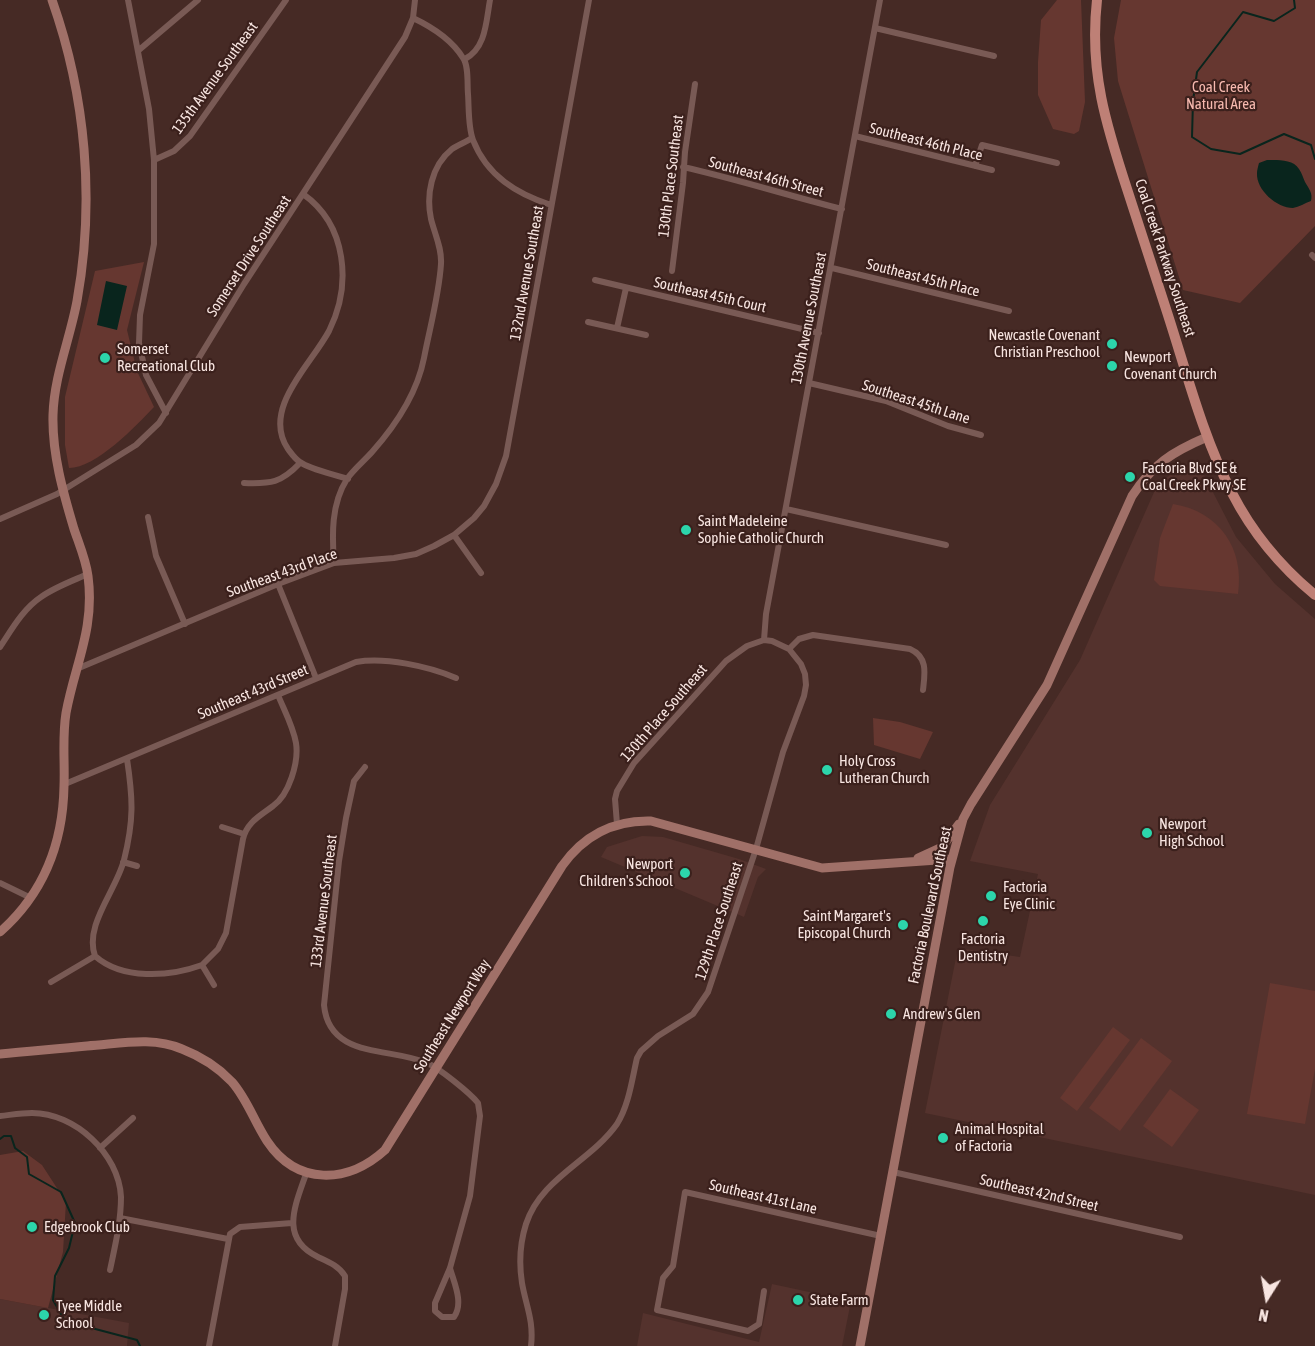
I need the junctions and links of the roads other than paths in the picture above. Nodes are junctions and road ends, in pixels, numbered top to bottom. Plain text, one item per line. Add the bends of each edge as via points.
1 (52, 0) edge
2 (128, 0) edge
3 (198, 0) edge
4 (286, 0) edge
5 (415, 0) edge
6 (490, 0) edge
7 (589, 0) edge
8 (880, 0) edge
9 (1097, 0) edge
10 (413, 18) junction
11 (875, 28) junction
12 (139, 50) junction
13 (994, 56) dead end
14 (465, 59) junction
15 (695, 84) dead end
16 (855, 136) junction
17 (472, 138) junction
18 (154, 160) junction
19 (1057, 163) dead end
20 (975, 166) junction
21 (683, 167) junction
22 (992, 170) dead end
23 (303, 194) junction
24 (551, 206) junction
25 (842, 209) junction
26 (832, 268) junction
27 (672, 272) dead end
28 (595, 280) dead end
29 (626, 288) junction
30 (1009, 311) dead end
31 (588, 322) dead end
32 (617, 328) junction
33 (819, 333) junction
34 (646, 335) dead end
35 (809, 383) junction
36 (166, 413) junction
37 (981, 435) dead end
38 (1207, 437) junction
39 (300, 463) junction
40 (348, 479) junction
41 (244, 483) dead end
42 (63, 490) junction
43 (786, 509) junction
44 (148, 517) dead end
45 (0, 519) edge
46 (454, 535) junction
47 (946, 545) dead end
48 (333, 563) junction
49 (1290, 572) junction
50 (481, 573) dead end
51 (88, 574) junction
52 (278, 584) junction
53 (1315, 586) edge
54 (1315, 595) edge
55 (1315, 602) edge
56 (185, 624) junction
57 (764, 640) junction
58 (0, 647) edge
59 (789, 649) junction
60 (79, 668) junction
61 (316, 678) junction
62 (456, 678) dead end
63 (922, 690) dead end
64 (278, 694) junction
65 (127, 759) junction
66 (365, 767) dead end
67 (65, 784) junction
68 (963, 819) junction
69 (617, 824) junction
70 (222, 827) dead end
71 (244, 834) junction
72 (756, 849) junction
73 (952, 859) junction
74 (123, 862) junction
75 (904, 863) junction
76 (137, 866) dead end
77 (0, 883) edge
78 (31, 898) junction
79 (0, 932) edge
80 (95, 956) junction
81 (202, 965) junction
82 (51, 982) dead end
83 (214, 985) dead end
84 (0, 1054) edge
85 (437, 1069) junction
86 (0, 1116) edge
87 (133, 1118) dead end
88 (100, 1148) junction
89 (307, 1171) junction
90 (893, 1172) junction
91 (120, 1218) junction
92 (292, 1223) junction
93 (881, 1236) junction
94 (1180, 1237) dead end
95 (228, 1239) junction
96 (450, 1268) junction
97 (110, 1270) dead end
98 (764, 1291) dead end
99 (209, 1346) edge
100 (335, 1346) edge
101 (531, 1346) edge
102 (860, 1346) edge

1 - 42 main road via 72,65 86,172 85,231 77,300 55,388 54,444
2 - 12 street
3 - 12 street
4 - 18 street, 135th Avenue Southeast via 190,136 174,151
5 - 10 street, Somerset Drive Southeast
6 - 14 street via 481,44
7 - 24 street, 132nd Avenue Southeast
8 - 11 street, 130th Avenue Southeast
9 - 38 main road, Coal Creek Parkway Southeast via 1096,70 1107,127
10 - 14 street via 447,40
10 - 23 street, Somerset Drive Southeast via 405,37
11 - 13 street
11 - 16 street, 130th Avenue Southeast
12 - 18 street
14 - 17 street
15 - 21 street, 130th Place Southeast
16 - 20 street, Southeast 46th Place
16 - 25 street, 130th Avenue Southeast
17 - 24 street via 483,159 504,183
17 - 40 street via 442,159 429,188 441,263 416,384 392,428
18 - 36 street via 154,244 139,343 146,375
19 - 20 street via 982,145
20 - 22 street, Southeast 46th Place
21 - 25 street, Southeast 46th Street
21 - 27 street, 130th Place Southeast
23 - 36 street, Somerset Drive Southeast
23 - 39 street via 324,212 333,228 342,277 329,331 282,405 280,433
24 - 46 street, 132nd Avenue Southeast via 506,456 484,506
25 - 26 street, 130th Avenue Southeast
26 - 30 street, Southeast 45th Place
26 - 33 street, 130th Avenue Southeast
28 - 29 street, Southeast 45th Court
29 - 32 street
29 - 33 street, Southeast 45th Court
31 - 32 street
32 - 34 street
33 - 35 street, 130th Avenue Southeast
35 - 37 street, Southeast 45th Lane via 886,401
35 - 43 street, 130th Avenue Southeast
36 - 42 street, Somerset Drive Southeast via 136,444
38 - 49 main road, Coal Creek Parkway Southeast via 1232,495 1268,548
38 - 68 main road, Factoria Boulevard Southeast via 1167,456 1132,496 1047,685
39 - 40 street
39 - 41 street via 282,479
40 - 48 street via 336,506
42 - 45 street, Somerset Drive Southeast
42 - 51 main road
43 - 47 street
43 - 57 street, 130th Avenue Southeast
44 - 56 street via 156,556
46 - 48 street, Southeast 43rd Place via 416,554
46 - 50 street
48 - 52 street, Southeast 43rd Place
49 - 53 main road, Coal Creek Parkway Southeast via 1302,574
49 - 54 main road
49 - 55 main road, Coal Creek Parkway Southeast via 1292,582
51 - 58 street via 32,604
51 - 60 main road via 89,613
52 - 56 street, Southeast 43rd Place
52 - 61 street
56 - 60 street, Southeast 43rd Place
57 - 59 street
57 - 69 street, 130th Place Southeast via 726,661 634,763 617,791
59 - 63 street via 799,639 813,635 910,649 924,663
59 - 72 street, 129th Place Southeast via 801,664 806,685
60 - 67 main road via 63,735
61 - 62 street, Southeast 43rd Street via 356,662 378,660
61 - 64 street, Southeast 43rd Street
64 - 65 street, Southeast 43rd Street
64 - 71 street via 296,745 291,780 280,800 251,822
65 - 67 street, Southeast 43rd Street
65 - 74 street via 133,807
66 - 85 street, 133rd Avenue Southeast via 354,781 339,861 325,994 327,1023 340,1038 359,1046
67 - 78 main road via 58,842
68 - 73 main road, Factoria Boulevard Southeast
68 - 75 main road via 938,850
69 - 72 main road, Southeast Newport Way via 651,820
69 - 85 main road, Southeast Newport Way via 589,837 571,854
70 - 71 street
71 - 81 street via 226,933 218,949
72 - 75 main road, Southeast Newport Way via 822,868
72 - 101 street, 129th Place Southeast via 701,1005 641,1051 617,1123 591,1151 546,1188 529,1214 520,1268 532,1322
73 - 75 main road, Southeast Newport Way
73 - 90 main road, Factoria Boulevard Southeast
74 - 76 street
74 - 80 street via 93,930
77 - 78 street
78 - 79 main road
80 - 81 street via 110,967 128,972 157,973
80 - 82 street
81 - 83 street
84 - 89 main road, Southeast Newport Way via 146,1041 180,1048 209,1063 232,1082 272,1147 285,1160
85 - 89 main road, Southeast Newport Way via 391,1143 365,1167 326,1176
85 - 96 street via 474,1098 480,1109 470,1196
86 - 88 street via 46,1115 76,1127
87 - 88 street
88 - 91 street via 119,1184
89 - 92 street
90 - 93 main road, Factoria Boulevard Southeast
90 - 94 street, Southeast 42nd Street
91 - 95 street
91 - 97 street
92 - 95 street via 240,1227
92 - 100 street via 301,1247 334,1264 345,1276
93 - 98 street, Southeast 41st Lane via 685,1192 673,1266 663,1278 657,1310 748,1331 759,1324
93 - 102 main road, Factoria Boulevard Southeast
95 - 99 street
96 - 96 street via 459,1310 454,1317 442,1317 435,1311 435,1303

